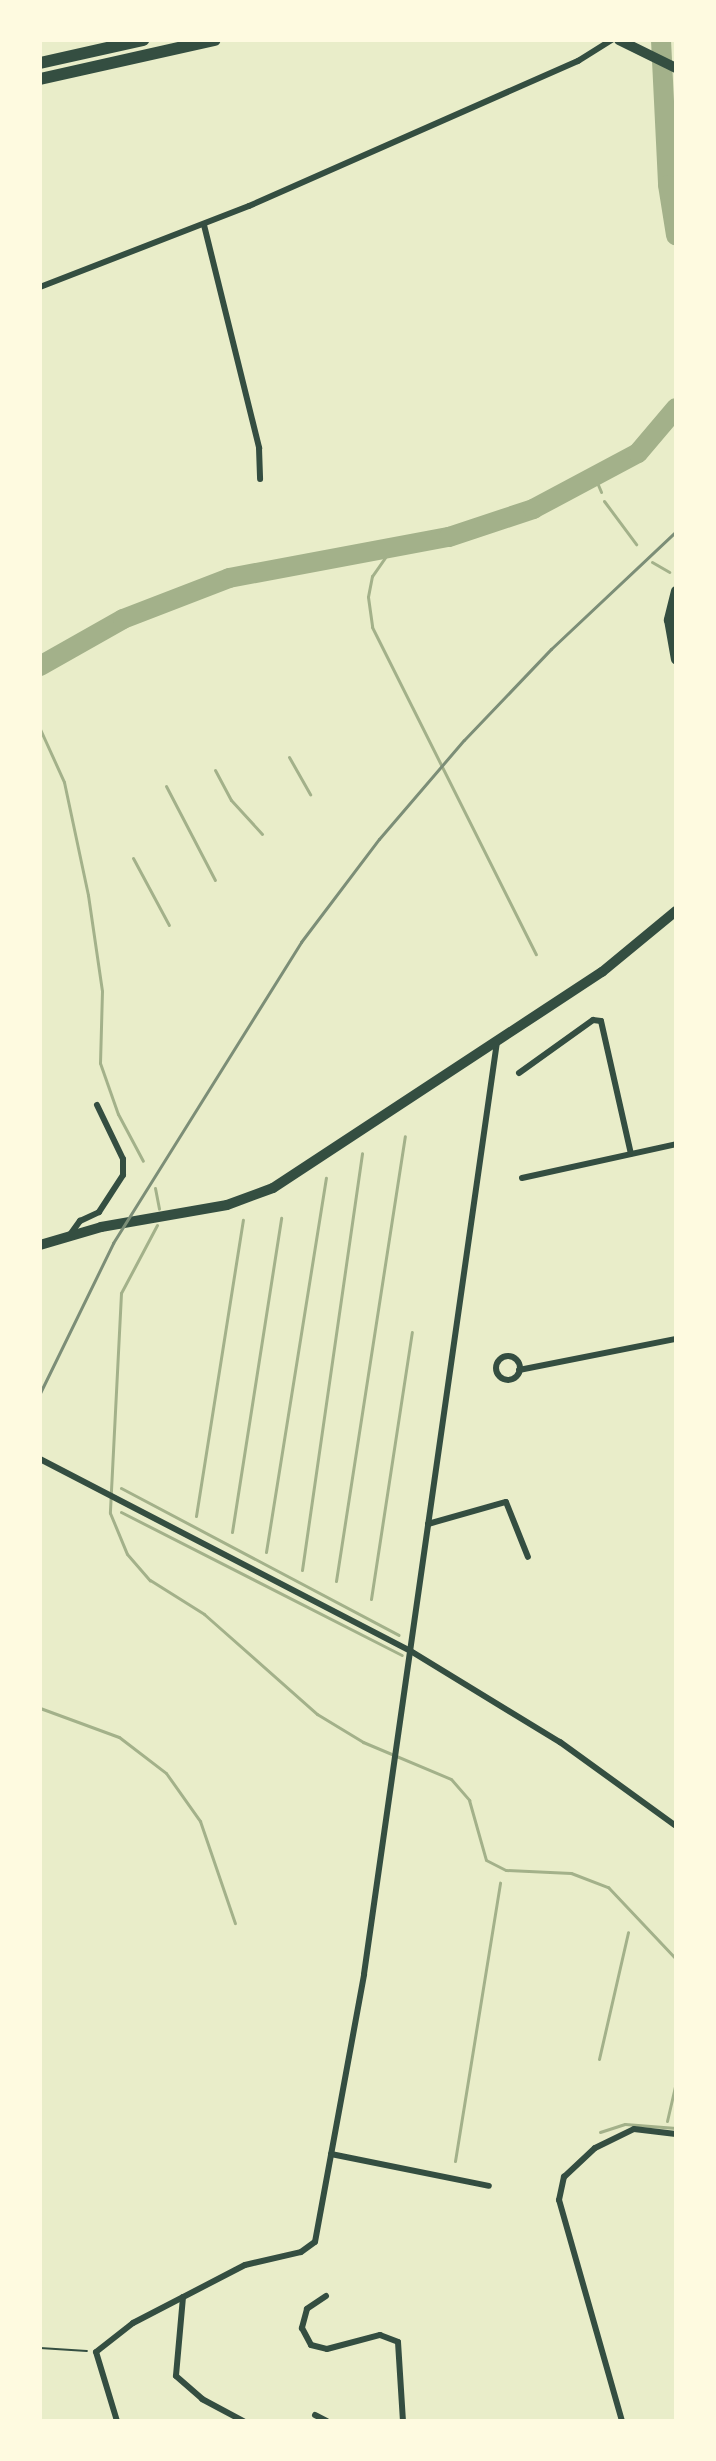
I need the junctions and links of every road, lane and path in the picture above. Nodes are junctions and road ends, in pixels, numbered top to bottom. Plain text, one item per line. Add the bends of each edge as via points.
1 (143, 40) edge
2 (215, 40) edge
3 (612, 40) edge
4 (619, 40) edge
5 (40, 63) edge
6 (674, 66) edge
7 (40, 79) edge
8 (204, 225) junction
9 (40, 287) edge
10 (260, 479) dead end
11 (676, 591) edge
12 (676, 659) edge
13 (676, 911) edge
14 (498, 1038) junction
15 (519, 1073) dead end
16 (97, 1105) dead end
17 (676, 1144) edge
18 (631, 1154) junction
19 (522, 1178) dead end
20 (99, 1212) junction
21 (101, 1227) junction
22 (69, 1236) junction
23 (40, 1245) edge
24 (676, 1339) edge
25 (519, 1370) dead end
26 (40, 1459) edge
27 (428, 1524) junction
28 (528, 1557) dead end
29 (409, 1650) junction
30 (676, 1826) edge
31 (676, 2134) edge
32 (331, 2154) junction
33 (489, 2186) dead end
34 (326, 2296) dead end
35 (183, 2297) junction
36 (40, 2348) edge
37 (96, 2352) junction
38 (315, 2415) dead end
39 (117, 2421) edge
40 (243, 2421) edge
41 (327, 2421) edge
42 (403, 2421) edge
43 (622, 2421) edge

1 - 5 highway
2 - 7 highway
3 - 8 street via 578,61
4 - 6 main road
8 - 9 street
8 - 10 street via 259,448
11 - 12 main road via 669,620
13 - 14 main road via 602,972
14 - 21 main road via 273,1188 227,1205
14 - 27 street
15 - 18 street via 593,1020 601,1021
16 - 20 street via 124,1170
17 - 18 street
18 - 19 street
20 - 21 street
20 - 22 street via 83,1219
21 - 22 main road
22 - 23 main road
24 - 25 street
26 - 29 street
27 - 28 street via 506,1502
27 - 29 street
29 - 30 street via 560,1742
29 - 32 street via 364,1974
31 - 43 street via 634,2129 595,2148 564,2177 559,2200
32 - 33 street
32 - 35 street via 315,2242 301,2252 245,2265
34 - 42 street via 307,2309 302,2328 311,2345 327,2349 380,2335 398,2342
35 - 37 street via 133,2323
35 - 40 street via 176,2376 202,2399
36 - 37 path
37 - 39 street
38 - 41 street

